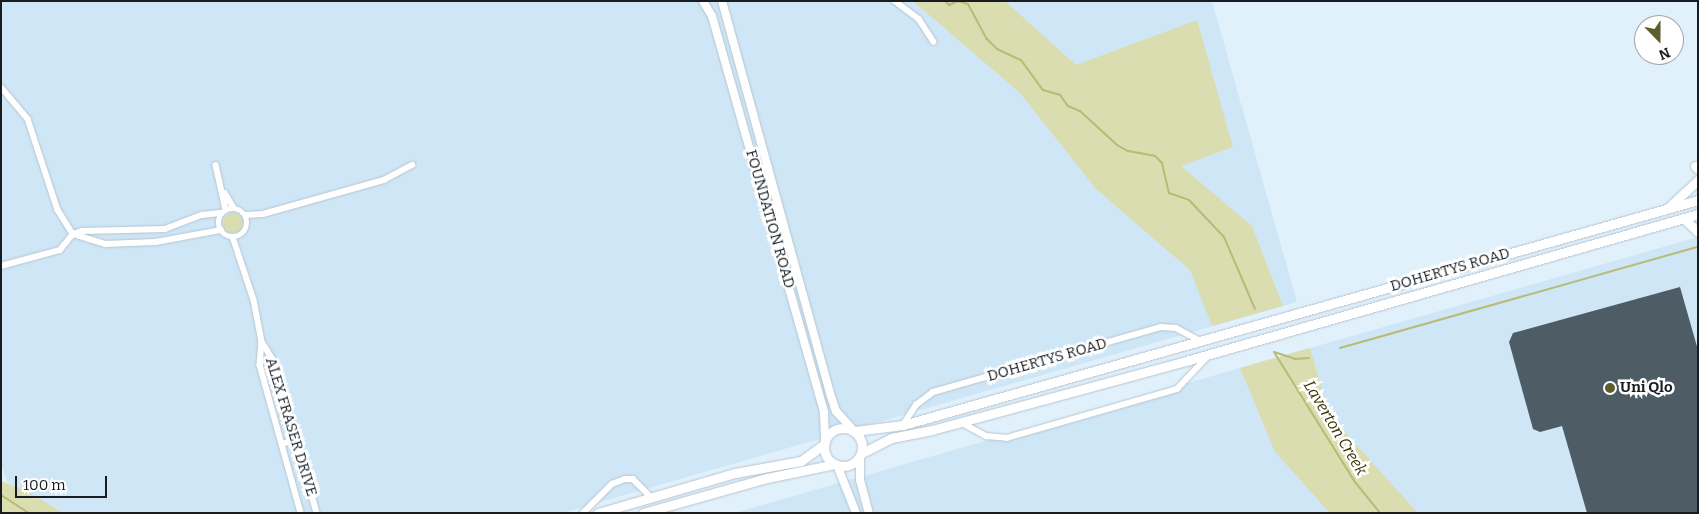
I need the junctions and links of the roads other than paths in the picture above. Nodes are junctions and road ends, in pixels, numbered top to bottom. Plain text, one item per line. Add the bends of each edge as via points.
1 (703, 1) edge
2 (722, 1) edge
3 (895, 1) edge
4 (934, 42) dead end
5 (1, 87) edge
6 (216, 165) dead end
7 (412, 165) dead end
8 (1698, 180) edge
9 (224, 191) junction
10 (1698, 200) edge
11 (234, 208) junction
12 (1668, 208) junction
13 (224, 212) junction
14 (1698, 214) edge
15 (246, 215) junction
16 (261, 215) junction
17 (1683, 218) junction
18 (248, 224) junction
19 (175, 226) junction
20 (220, 230) junction
21 (1698, 232) edge
22 (73, 234) junction
23 (241, 235) junction
24 (178, 237) junction
25 (233, 237) junction
26 (241, 252) junction
27 (1, 266) edge
28 (262, 342) junction
29 (1203, 342) junction
30 (1209, 354) junction
31 (960, 422) junction
32 (903, 425) junction
33 (854, 430) junction
34 (296, 440) junction
35 (825, 442) junction
36 (282, 444) junction
37 (861, 455) junction
38 (836, 464) junction
39 (651, 497) junction
40 (301, 513) edge
41 (317, 513) edge
42 (583, 513) edge
43 (598, 513) edge
44 (644, 513) edge
45 (856, 513) edge
46 (869, 513) edge

1 - 35 street, FOUNDATION ROAD via 712,16 824,412
2 - 33 street, FOUNDATION ROAD via 831,396 836,411
3 - 4 street via 919,19
5 - 22 street via 28,118 58,210
6 - 9 street
7 - 16 street via 384,180
8 - 12 main road
9 - 11 street
9 - 13 street
10 - 12 main road, DOHERTYS ROAD
11 - 13 street
11 - 15 street
12 - 29 main road, DOHERTYS ROAD
13 - 19 street via 202,215
13 - 20 street
14 - 17 main road, DOHERTYS ROAD
15 - 16 street
15 - 18 street
16 - 18 street
17 - 21 main road
17 - 30 main road, DOHERTYS ROAD
18 - 23 street
19 - 22 street
19 - 24 street
20 - 24 street
20 - 25 street
22 - 24 street via 105,244
22 - 27 street via 60,250
23 - 25 street
23 - 26 street, ALEX FRASER DRIVE
25 - 26 street, ALEX FRASER DRIVE
26 - 28 street, ALEX FRASER DRIVE
28 - 34 street, ALEX FRASER DRIVE via 274,361
28 - 36 street, ALEX FRASER DRIVE via 260,365
29 - 32 main road, DOHERTYS ROAD
29 - 32 street, DOHERTYS ROAD via 1176,328 1161,327 933,392 916,405
30 - 31 main road, DOHERTYS ROAD
30 - 31 street via 1177,389 1007,438 986,436
31 - 37 main road, DOHERTYS ROAD via 883,440
32 - 33 main road, DOHERTYS ROAD
33 - 35 main road via 836,429
33 - 37 main road via 862,441
34 - 36 street
34 - 41 street, ALEX FRASER DRIVE
35 - 38 main road via 826,456
35 - 39 main road via 801,461 753,468
36 - 40 street, ALEX FRASER DRIVE
37 - 38 main road via 848,465
37 - 46 street via 860,480
38 - 44 main road via 760,480
38 - 45 street
39 - 42 street via 633,478 625,479 612,484
39 - 43 main road

